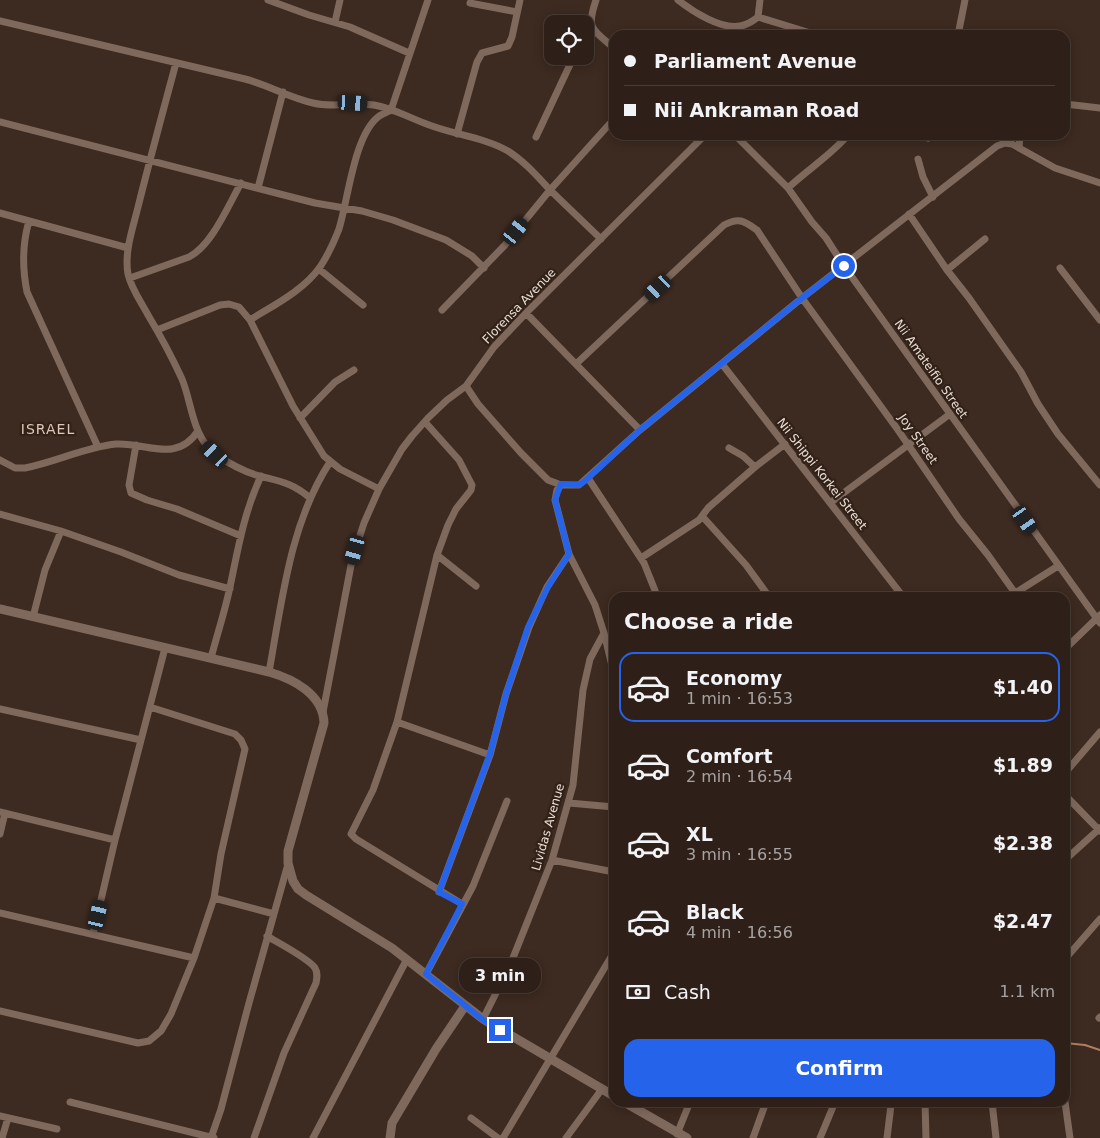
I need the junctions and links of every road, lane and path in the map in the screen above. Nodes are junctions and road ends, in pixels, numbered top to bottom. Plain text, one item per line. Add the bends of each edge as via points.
1 (268, 0) edge
2 (340, 0) edge
3 (428, 0) edge
4 (520, 0) edge
5 (596, 0) edge
6 (678, 0) edge
7 (760, 0) edge
8 (965, 0) edge
9 (470, 3) dead end
10 (517, 12) junction
11 (592, 15) edge
12 (758, 17) junction
13 (0, 21) edge
14 (335, 22) junction
15 (594, 27) edge
16 (801, 30) edge
17 (959, 30) edge
18 (609, 44) edge
19 (409, 53) junction
20 (176, 63) junction
21 (570, 65) edge
22 (282, 92) junction
23 (1070, 105) edge
24 (1100, 108) edge
25 (391, 110) junction
26 (0, 122) edge
27 (609, 125) edge
28 (457, 134) junction
29 (536, 137) dead end
30 (700, 140) edge
31 (740, 140) edge
32 (844, 140) edge
33 (1020, 140) edge
34 (1019, 148) junction
35 (918, 159) dead end
36 (150, 160) junction
37 (241, 183) junction
38 (1100, 184) edge
39 (258, 188) junction
40 (788, 188) junction
41 (550, 190) junction
42 (933, 197) junction
43 (344, 208) junction
44 (0, 213) edge
45 (909, 214) junction
46 (29, 221) junction
47 (601, 239) junction
48 (985, 240) dead end
49 (128, 248) junction
50 (844, 266) junction
51 (484, 268) junction
52 (1060, 268) dead end
53 (319, 269) junction
54 (947, 270) junction
55 (130, 278) junction
56 (802, 298) junction
57 (362, 305) dead end
58 (442, 310) dead end
59 (526, 313) junction
60 (250, 320) junction
61 (1100, 320) edge
62 (157, 330) junction
63 (576, 364) junction
64 (722, 364) junction
65 (354, 370) dead end
66 (466, 386) junction
67 (950, 414) junction
68 (300, 418) junction
69 (425, 422) junction
70 (640, 430) junction
71 (198, 432) junction
72 (785, 444) junction
73 (136, 445) junction
74 (908, 445) junction
75 (98, 447) junction
76 (728, 448) dead end
77 (0, 460) edge
78 (330, 462) junction
79 (755, 466) junction
80 (262, 476) junction
81 (588, 478) junction
82 (561, 484) junction
83 (1100, 484) edge
84 (379, 488) junction
85 (310, 498) junction
86 (830, 503) junction
87 (0, 514) edge
88 (702, 516) junction
89 (61, 531) junction
90 (241, 536) junction
91 (569, 554) junction
92 (437, 555) junction
93 (641, 558) junction
94 (1058, 566) junction
95 (476, 586) dead end
96 (230, 589) junction
97 (655, 592) edge
98 (766, 592) edge
99 (899, 592) edge
100 (1014, 592) edge
101 (1017, 592) edge
102 (0, 609) edge
103 (32, 617) junction
104 (1099, 619) edge
105 (604, 633) junction
106 (1070, 645) edge
107 (165, 648) junction
108 (609, 654) edge
109 (211, 658) junction
110 (269, 672) junction
111 (150, 707) junction
112 (0, 709) edge
113 (323, 712) junction
114 (397, 722) junction
115 (1100, 732) edge
116 (141, 740) junction
117 (490, 754) junction
118 (1070, 767) edge
119 (1070, 800) edge
120 (507, 801) dead end
121 (569, 803) junction
122 (609, 807) edge
123 (2, 813) edge
124 (1099, 829) edge
125 (0, 834) edge
126 (115, 840) junction
127 (1070, 855) edge
128 (552, 860) junction
129 (288, 863) junction
130 (609, 871) edge
131 (439, 892) junction
132 (214, 898) junction
133 (462, 904) junction
134 (0, 913) edge
135 (274, 914) junction
136 (1100, 919) edge
137 (93, 934) junction
138 (267, 936) junction
139 (1070, 953) edge
140 (194, 958) junction
141 (407, 959) junction
142 (609, 960) edge
143 (426, 974) junction
144 (466, 1006) junction
145 (0, 1011) edge
146 (483, 1020) junction
147 (550, 1058) junction
148 (602, 1089) junction
149 (609, 1092) edge
150 (70, 1102) dead end
151 (632, 1107) edge
152 (688, 1107) edge
153 (764, 1107) edge
154 (833, 1107) edge
155 (891, 1107) edge
156 (925, 1107) edge
157 (993, 1107) edge
158 (1066, 1107) edge
159 (0, 1116) edge
160 (8, 1118) junction
161 (471, 1118) dead end
162 (57, 1128) dead end
163 (677, 1134) junction
164 (389, 1137) edge
165 (2, 1138) edge
166 (212, 1138) edge
167 (254, 1138) edge
168 (313, 1138) edge
169 (498, 1138) edge
170 (503, 1138) edge
171 (566, 1138) edge
172 (687, 1138) edge
173 (753, 1138) edge
174 (820, 1138) edge
175 (887, 1138) edge
176 (926, 1138) edge
177 (996, 1138) edge
178 (1070, 1138) edge

1 - 14 street
2 - 14 street
3 - 19 street
4 - 10 street
5 - 11 street
6 - 12 street via 692,11 725,25 739,27
7 - 12 street
8 - 17 street
9 - 10 street
10 - 28 street via 508,46 482,53 477,62
12 - 16 street
13 - 20 street
14 - 19 street
15 - 18 street
19 - 25 street
20 - 22 street via 264,84
20 - 36 street
21 - 29 street
22 - 25 street via 326,106 366,104
22 - 39 street
23 - 24 street
25 - 28 street
25 - 43 street via 377,118 362,142
26 - 36 street
27 - 41 street
28 - 41 street via 508,151
30 - 47 street, Florensa Avenue
31 - 40 street, Nii Amateifio Street
32 - 40 street
33 - 34 street
34 - 38 street via 1055,168
34 - 42 street via 1005,143 998,146
35 - 42 street
36 - 37 street
36 - 49 street
37 - 39 street
37 - 55 street via 214,231 197,252
39 - 43 street
40 - 50 street, Nii Amateifio Street
41 - 47 street
41 - 51 street
42 - 45 street
43 - 51 street via 393,220 446,240 472,256
43 - 53 street via 333,244
44 - 46 street
45 - 50 street
45 - 54 street
46 - 49 street
46 - 75 street via 23,248 27,292
47 - 59 street, Florensa Avenue
48 - 54 street
49 - 55 street
50 - 56 street
50 - 67 street, Nii Amateifio Street
51 - 58 street
52 - 61 street
53 - 57 street
53 - 60 street via 303,285
54 - 83 street via 1021,372 1058,434
55 - 62 street
56 - 63 street, Joy Street via 757,230 741,220 733,220
56 - 64 street
56 - 74 street, Joy Street
59 - 63 street
59 - 66 street, Florensa Avenue via 494,347
60 - 62 street via 239,307 225,304
60 - 68 street
62 - 71 street via 185,386
63 - 70 street
64 - 70 street
64 - 72 street, Nii Shippi Korkei Street
65 - 68 street via 335,382
66 - 69 street, Florensa Avenue
66 - 82 street via 521,454 548,480
67 - 74 street
67 - 94 street, Nii Amateifio Street
68 - 78 street via 318,449
69 - 84 street, Florensa Avenue via 402,449
69 - 92 street via 459,460 472,485 469,496 456,509 448,525
70 - 81 street
71 - 73 street via 187,444 173,449
71 - 80 street via 215,454
72 - 79 street
72 - 86 street, Nii Shippi Korkei Street
73 - 75 street
73 - 90 street via 129,484 131,493
74 - 86 street
74 - 100 street, Joy Street
75 - 77 street via 25,468 15,468
76 - 79 street
78 - 84 street
78 - 85 street
79 - 88 street
80 - 85 street via 284,481
80 - 90 street via 253,493
81 - 82 street via 579,485
81 - 93 street
82 - 91 street via 555,500
84 - 113 street, Florensa Avenue via 352,560
85 - 110 street via 289,565
86 - 99 street, Nii Shippi Korkei Street
87 - 89 street
88 - 93 street
88 - 98 street
89 - 96 street via 178,576
89 - 103 street via 45,570
90 - 96 street
91 - 105 street via 595,605
91 - 117 street via 528,627
92 - 95 street
92 - 114 street
93 - 97 street
94 - 101 street
94 - 104 street, Nii Amateifio Street
96 - 109 street
102 - 103 street
103 - 107 street
104 - 106 street
105 - 108 street
105 - 121 street, Lividas Avenue via 590,659 582,690
107 - 109 street
107 - 111 street
109 - 110 street
110 - 113 street via 299,685 315,699
111 - 116 street
111 - 132 street via 234,734 245,749
112 - 116 street
113 - 129 street via 321,736 289,845
114 - 117 street
114 - 131 street via 373,790 351,834
115 - 118 street
116 - 126 street
117 - 131 street
119 - 124 street
120 - 133 street via 482,865
121 - 122 street
121 - 128 street, Lividas Avenue
123 - 125 street
123 - 126 street
124 - 127 street
126 - 137 street
128 - 130 street
128 - 146 street, Lividas Avenue via 511,963
129 - 135 street
129 - 141 street via 298,889
131 - 133 street
132 - 135 street
132 - 140 street
133 - 143 street
134 - 137 street
135 - 138 street
136 - 139 street
137 - 140 street
138 - 166 street
138 - 167 street via 307,961 317,974 316,984 284,1053
140 - 145 street via 171,1014 161,1031 149,1040 138,1043
141 - 143 street
141 - 168 street
142 - 147 street
143 - 144 street
144 - 146 street
144 - 164 street via 410,1092 392,1123
146 - 147 street
147 - 148 street
147 - 170 street
148 - 149 street
148 - 171 street
150 - 166 street
151 - 163 street
152 - 163 street
153 - 173 street
154 - 174 street
155 - 175 street
156 - 176 street
157 - 177 street
158 - 178 street
159 - 160 street
160 - 162 street
160 - 165 street
161 - 169 street
163 - 172 street

